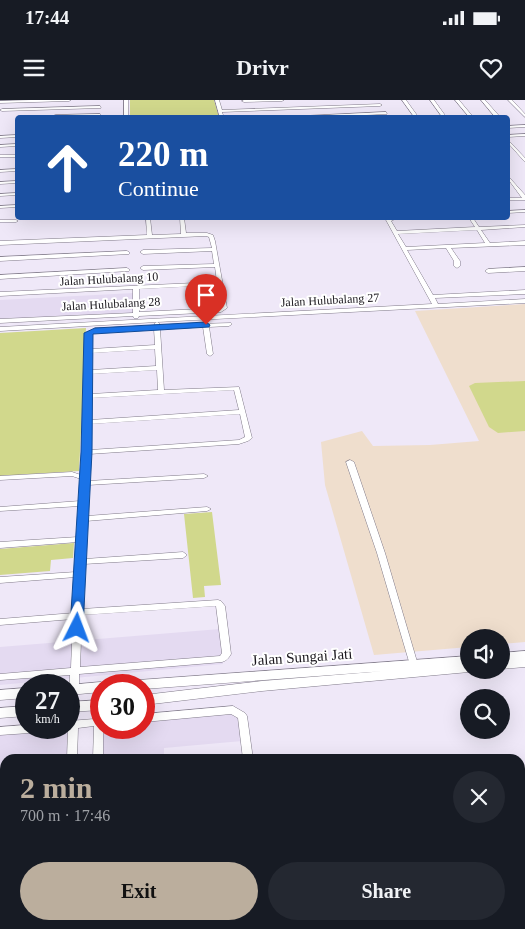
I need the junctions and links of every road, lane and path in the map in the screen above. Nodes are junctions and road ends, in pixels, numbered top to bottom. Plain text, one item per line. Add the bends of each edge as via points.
1 (69, 100) edge
2 (100, 100) edge
3 (126, 100) edge
4 (217, 100) edge
5 (282, 100) edge
6 (377, 100) edge
7 (404, 100) edge
8 (432, 100) edge
9 (457, 100) edge
10 (483, 100) edge
11 (510, 100) edge
12 (244, 101) edge
13 (3, 102) edge
14 (380, 105) junction
15 (100, 107) junction
16 (55, 108) junction
17 (30, 109) junction
18 (2, 110) junction
19 (247, 110) junction
20 (220, 111) junction
21 (29, 115) edge
22 (55, 115) edge
23 (99, 115) edge
24 (126, 115) edge
25 (221, 115) edge
26 (249, 115) edge
27 (387, 115) edge
28 (415, 115) edge
29 (444, 115) edge
30 (470, 115) edge
31 (496, 115) edge
32 (525, 116) edge
33 (0, 118) edge
34 (525, 126) edge
35 (510, 127) edge
36 (525, 135) edge
37 (0, 136) edge
38 (15, 136) edge
39 (510, 136) edge
40 (510, 143) edge
41 (15, 145) edge
42 (0, 146) edge
43 (15, 157) edge
44 (0, 158) edge
45 (525, 161) edge
46 (15, 170) edge
47 (0, 171) edge
48 (510, 179) edge
49 (15, 182) edge
50 (0, 183) edge
51 (15, 194) edge
52 (0, 195) edge
53 (525, 198) edge
54 (510, 199) edge
55 (15, 206) edge
56 (0, 207) edge
57 (521, 211) edge
58 (148, 220) edge
59 (182, 220) edge
60 (388, 220) edge
61 (472, 220) edge
62 (0, 221) edge
63 (16, 221) dead end
64 (525, 222) edge
65 (525, 226) edge
66 (478, 228) junction
67 (396, 233) junction
68 (184, 235) junction
69 (150, 236) junction
70 (0, 243) edge
71 (525, 244) edge
72 (489, 245) junction
73 (448, 247) junction
74 (214, 248) junction
75 (405, 249) junction
76 (127, 252) dead end
77 (143, 252) dead end
78 (0, 259) edge
79 (517, 264) dead end
80 (525, 264) edge
81 (217, 265) junction
82 (457, 266) dead end
83 (143, 268) dead end
84 (525, 269) edge
85 (127, 270) dead end
86 (488, 271) dead end
87 (0, 277) edge
88 (220, 283) junction
89 (136, 290) junction
90 (525, 292) edge
91 (0, 294) edge
92 (432, 297) junction
93 (0, 299) edge
94 (525, 301) edge
95 (436, 306) junction
96 (136, 314) junction
97 (0, 321) edge
98 (136, 322) junction
99 (157, 324) junction
100 (229, 324) dead end
101 (206, 325) junction
102 (0, 329) edge
103 (158, 347) junction
104 (88, 351) junction
105 (210, 354) dead end
106 (160, 368) junction
107 (88, 372) junction
108 (161, 391) junction
109 (87, 396) junction
110 (243, 412) junction
111 (86, 422) junction
112 (86, 452) junction
113 (350, 462) dead end
114 (204, 476) dead end
115 (0, 478) edge
116 (85, 481) junction
117 (84, 503) junction
118 (0, 509) edge
119 (207, 509) dead end
120 (83, 519) junction
121 (82, 539) junction
122 (0, 545) edge
123 (183, 555) dead end
124 (80, 562) junction
125 (80, 574) junction
126 (0, 580) edge
127 (78, 614) junction
128 (0, 622) edge
129 (525, 655) edge
130 (510, 656) edge
131 (460, 661) edge
132 (525, 663) edge
133 (510, 664) edge
134 (414, 665) junction
135 (460, 669) edge
136 (75, 671) junction
137 (74, 674) edge
138 (0, 677) edge
139 (155, 684) edge
140 (15, 694) edge
141 (0, 695) edge
142 (155, 699) edge
143 (15, 712) edge
144 (0, 714) edge
145 (155, 717) edge
146 (15, 730) edge
147 (0, 731) edge
148 (71, 739) edge
149 (99, 739) edge
150 (72, 754) edge
151 (98, 754) edge
152 (247, 754) edge

1 - 13 street
2 - 15 street
3 - 24 street
4 - 20 street
5 - 12 street
6 - 14 street
7 - 28 street
8 - 29 street
9 - 30 street
10 - 31 street
11 - 32 street
12 - 19 street
13 - 18 street
14 - 19 street
14 - 27 street
15 - 16 street
15 - 23 street
16 - 17 street
16 - 22 street
17 - 18 street
17 - 21 street
18 - 33 street
19 - 20 street
19 - 26 street
20 - 25 street
34 - 35 street
36 - 39 street
37 - 38 street
40 - 45 street
41 - 42 street
43 - 44 street
46 - 47 street
48 - 53 street
49 - 50 street
51 - 52 street
53 - 54 street
54 - 57 street
55 - 56 street
57 - 64 street
58 - 69 street
59 - 68 street
60 - 67 street
61 - 66 street
62 - 63 street
65 - 66 street
66 - 67 street
66 - 72 street
67 - 75 street
68 - 69 street
68 - 74 street via 210,235
69 - 70 street
71 - 72 street
72 - 73 street
73 - 75 street
73 - 82 street
74 - 77 street
74 - 81 street
75 - 92 street
76 - 78 street
79 - 80 street
81 - 83 street
81 - 88 street
84 - 86 street
85 - 87 street
88 - 89 street, Jalan Hulubalang 10
88 - 96 street, Jalan Hulubalang 28 via 224,310
89 - 91 street, Jalan Hulubalang 10
89 - 93 street, Jalan Hulubalang 10
89 - 96 street
90 - 92 street
92 - 95 street
94 - 95 street, Jalan Hulubalang 27
95 - 99 street, Jalan Hulubalang 27
96 - 97 street, Jalan Hulubalang 28
96 - 98 street
98 - 99 street, Jalan Hulubalang 27
98 - 102 street, Jalan Hulubalang 27
99 - 101 street
99 - 103 street
99 - 104 street via 91,331
100 - 101 street
101 - 105 street
103 - 104 street
103 - 106 street
104 - 107 street
106 - 107 street
106 - 108 street
107 - 109 street
108 - 109 street
108 - 110 street via 233,387 238,389
109 - 111 street
110 - 111 street
110 - 112 street via 249,438 246,440
111 - 112 street
112 - 116 street
113 - 134 street
114 - 116 street
115 - 116 street via 72,474
116 - 117 street
117 - 118 street
117 - 120 street
119 - 120 street
120 - 121 street
121 - 122 street
121 - 124 street
123 - 124 street
124 - 125 street
125 - 126 street
125 - 127 street
127 - 128 street
127 - 136 street
127 - 136 street via 218,603 227,654 222,659
129 - 130 main road
131 - 134 main road, Jalan Sungai Jati
132 - 133 main road
134 - 139 main road, Jalan Sungai Jati
135 - 142 main road, Jalan Sungai Jati
136 - 137 street
136 - 138 street
140 - 141 main road
143 - 144 main road
145 - 152 street via 233,710 242,716
146 - 147 street
148 - 150 street
149 - 151 street

